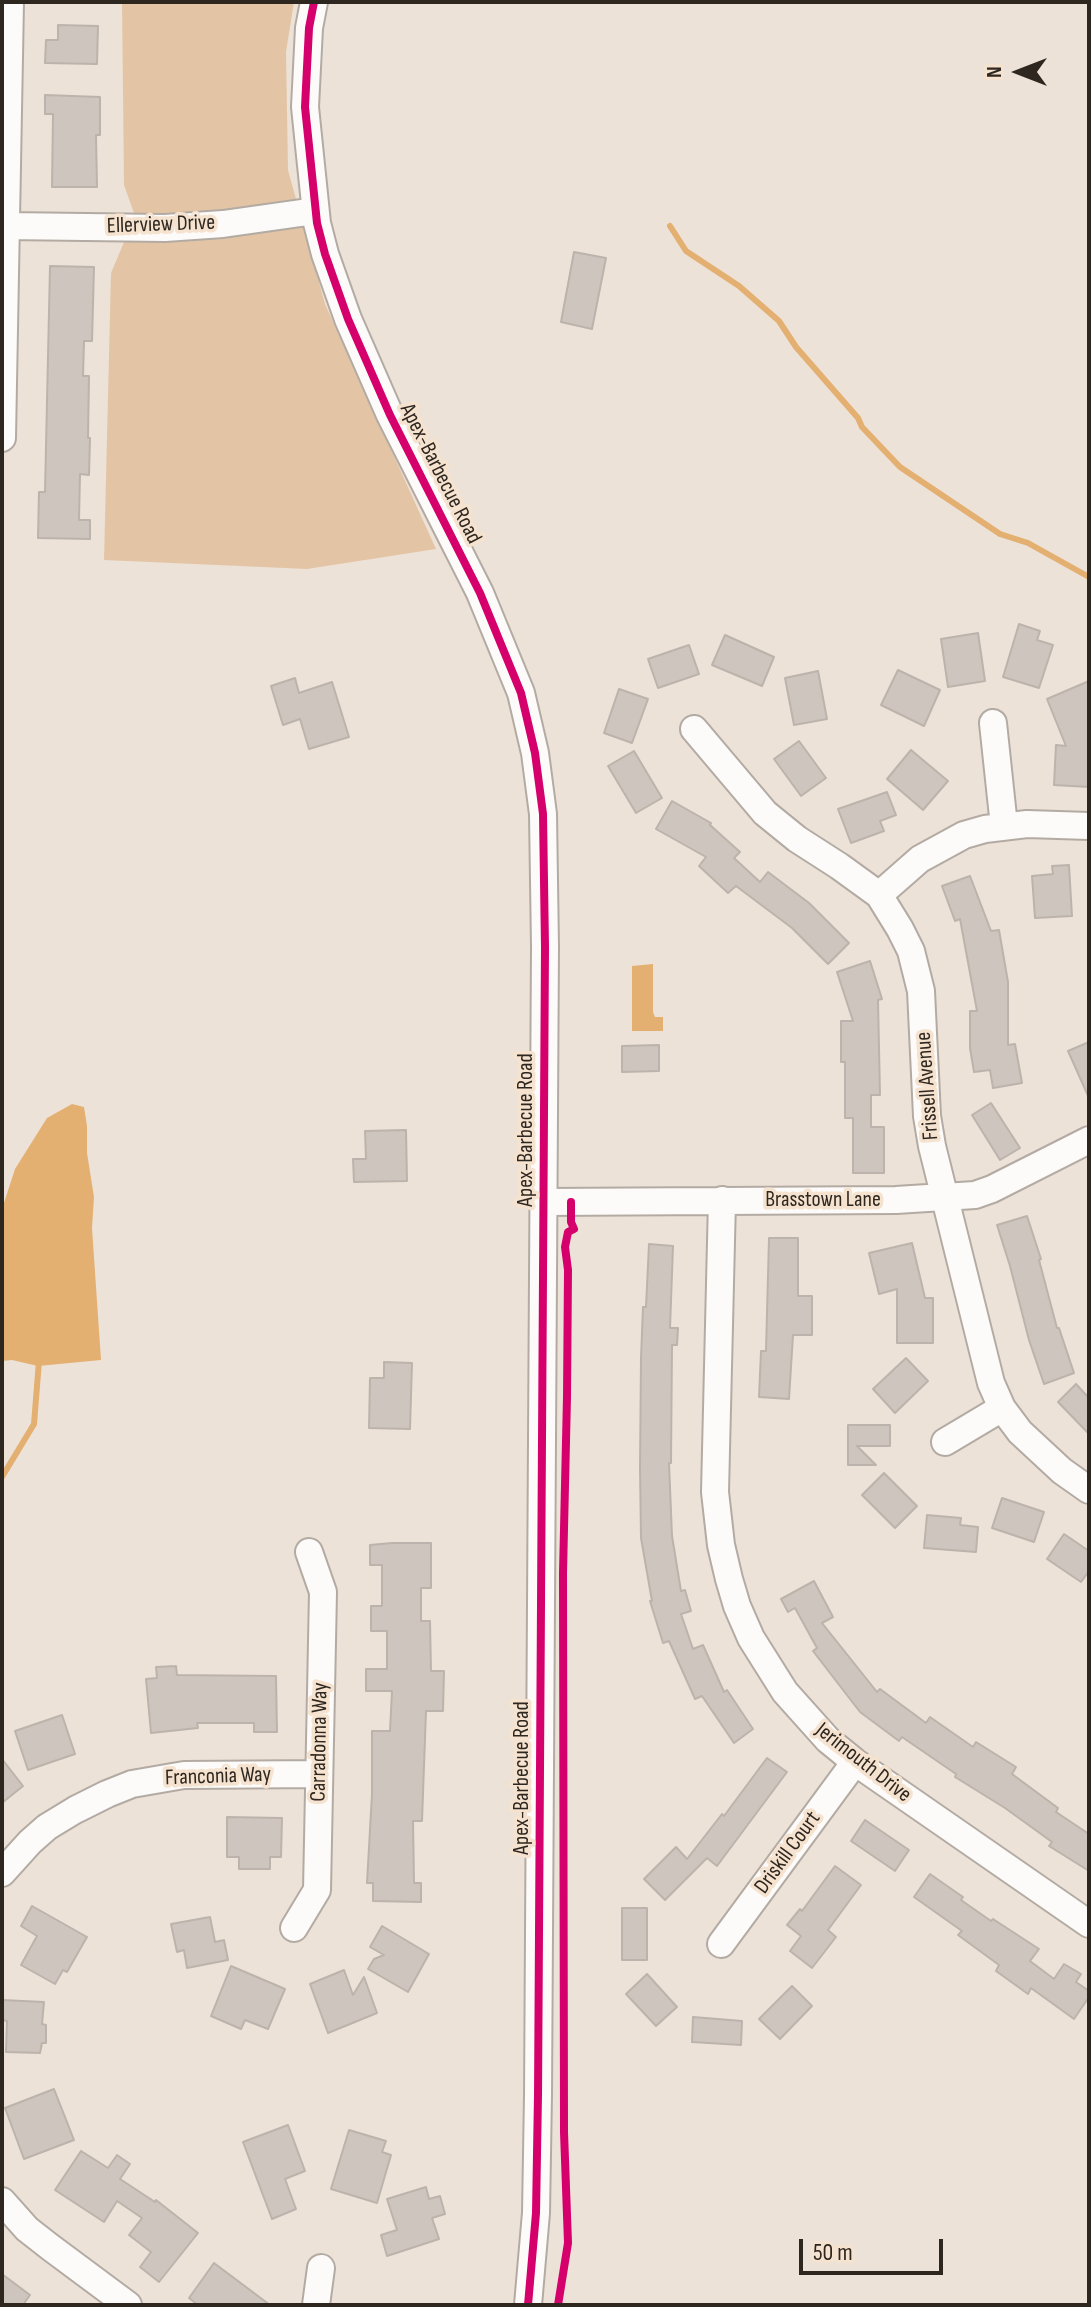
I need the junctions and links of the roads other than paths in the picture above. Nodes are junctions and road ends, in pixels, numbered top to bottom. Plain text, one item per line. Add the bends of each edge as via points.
1 (10, 2) edge
2 (314, 2) edge
3 (315, 211) junction
4 (6, 226) junction
5 (2, 438) edge
6 (993, 723) dead end
7 (694, 729) dead end
8 (1004, 826) junction
9 (1089, 826) edge
10 (879, 895) junction
11 (1089, 1140) edge
12 (945, 1197) junction
13 (722, 1200) junction
14 (544, 1202) junction
15 (1002, 1408) junction
16 (945, 1442) dead end
17 (1089, 1490) edge
18 (309, 1552) dead end
19 (855, 1762) junction
20 (319, 1774) junction
21 (2, 1873) edge
22 (1089, 1924) edge
23 (294, 1928) dead end
24 (721, 1944) dead end
25 (2, 2201) edge
26 (321, 2268) dead end
27 (128, 2305) edge
28 (316, 2305) edge
29 (528, 2305) edge

1 - 4 street
2 - 3 street, Apex-Barbecue Road via 305,107
3 - 4 street, Ellerview Drive via 165,228
3 - 14 street, Apex-Barbecue Road via 348,319 480,593 521,693 535,753 543,814
4 - 5 street
6 - 8 street
7 - 10 street, Frissell Avenue via 765,813
8 - 9 street
8 - 10 street via 940,847
10 - 12 street, Frissell Avenue via 917,972 927,1116
11 - 12 street, Brasstown Lane via 992,1189
12 - 13 street, Brasstown Lane
12 - 15 street, Frissell Avenue via 991,1383
13 - 14 street, Brasstown Lane
13 - 19 street, Jerimouth Drive via 715,1492 723,1556 737,1606 769,1669 806,1717
14 - 29 street, Apex-Barbecue Road via 538,2110
15 - 16 street
15 - 17 street, Frissell Avenue via 1040,1452
18 - 20 street, Carradonna Way via 323,1592
19 - 22 street, Jerimouth Drive
19 - 24 street, Driskill Court
20 - 21 street, Franconia Way via 184,1775 132,1784 47,1827
20 - 23 street, Carradonna Way via 317,1890
25 - 27 street via 27,2229
26 - 28 street

